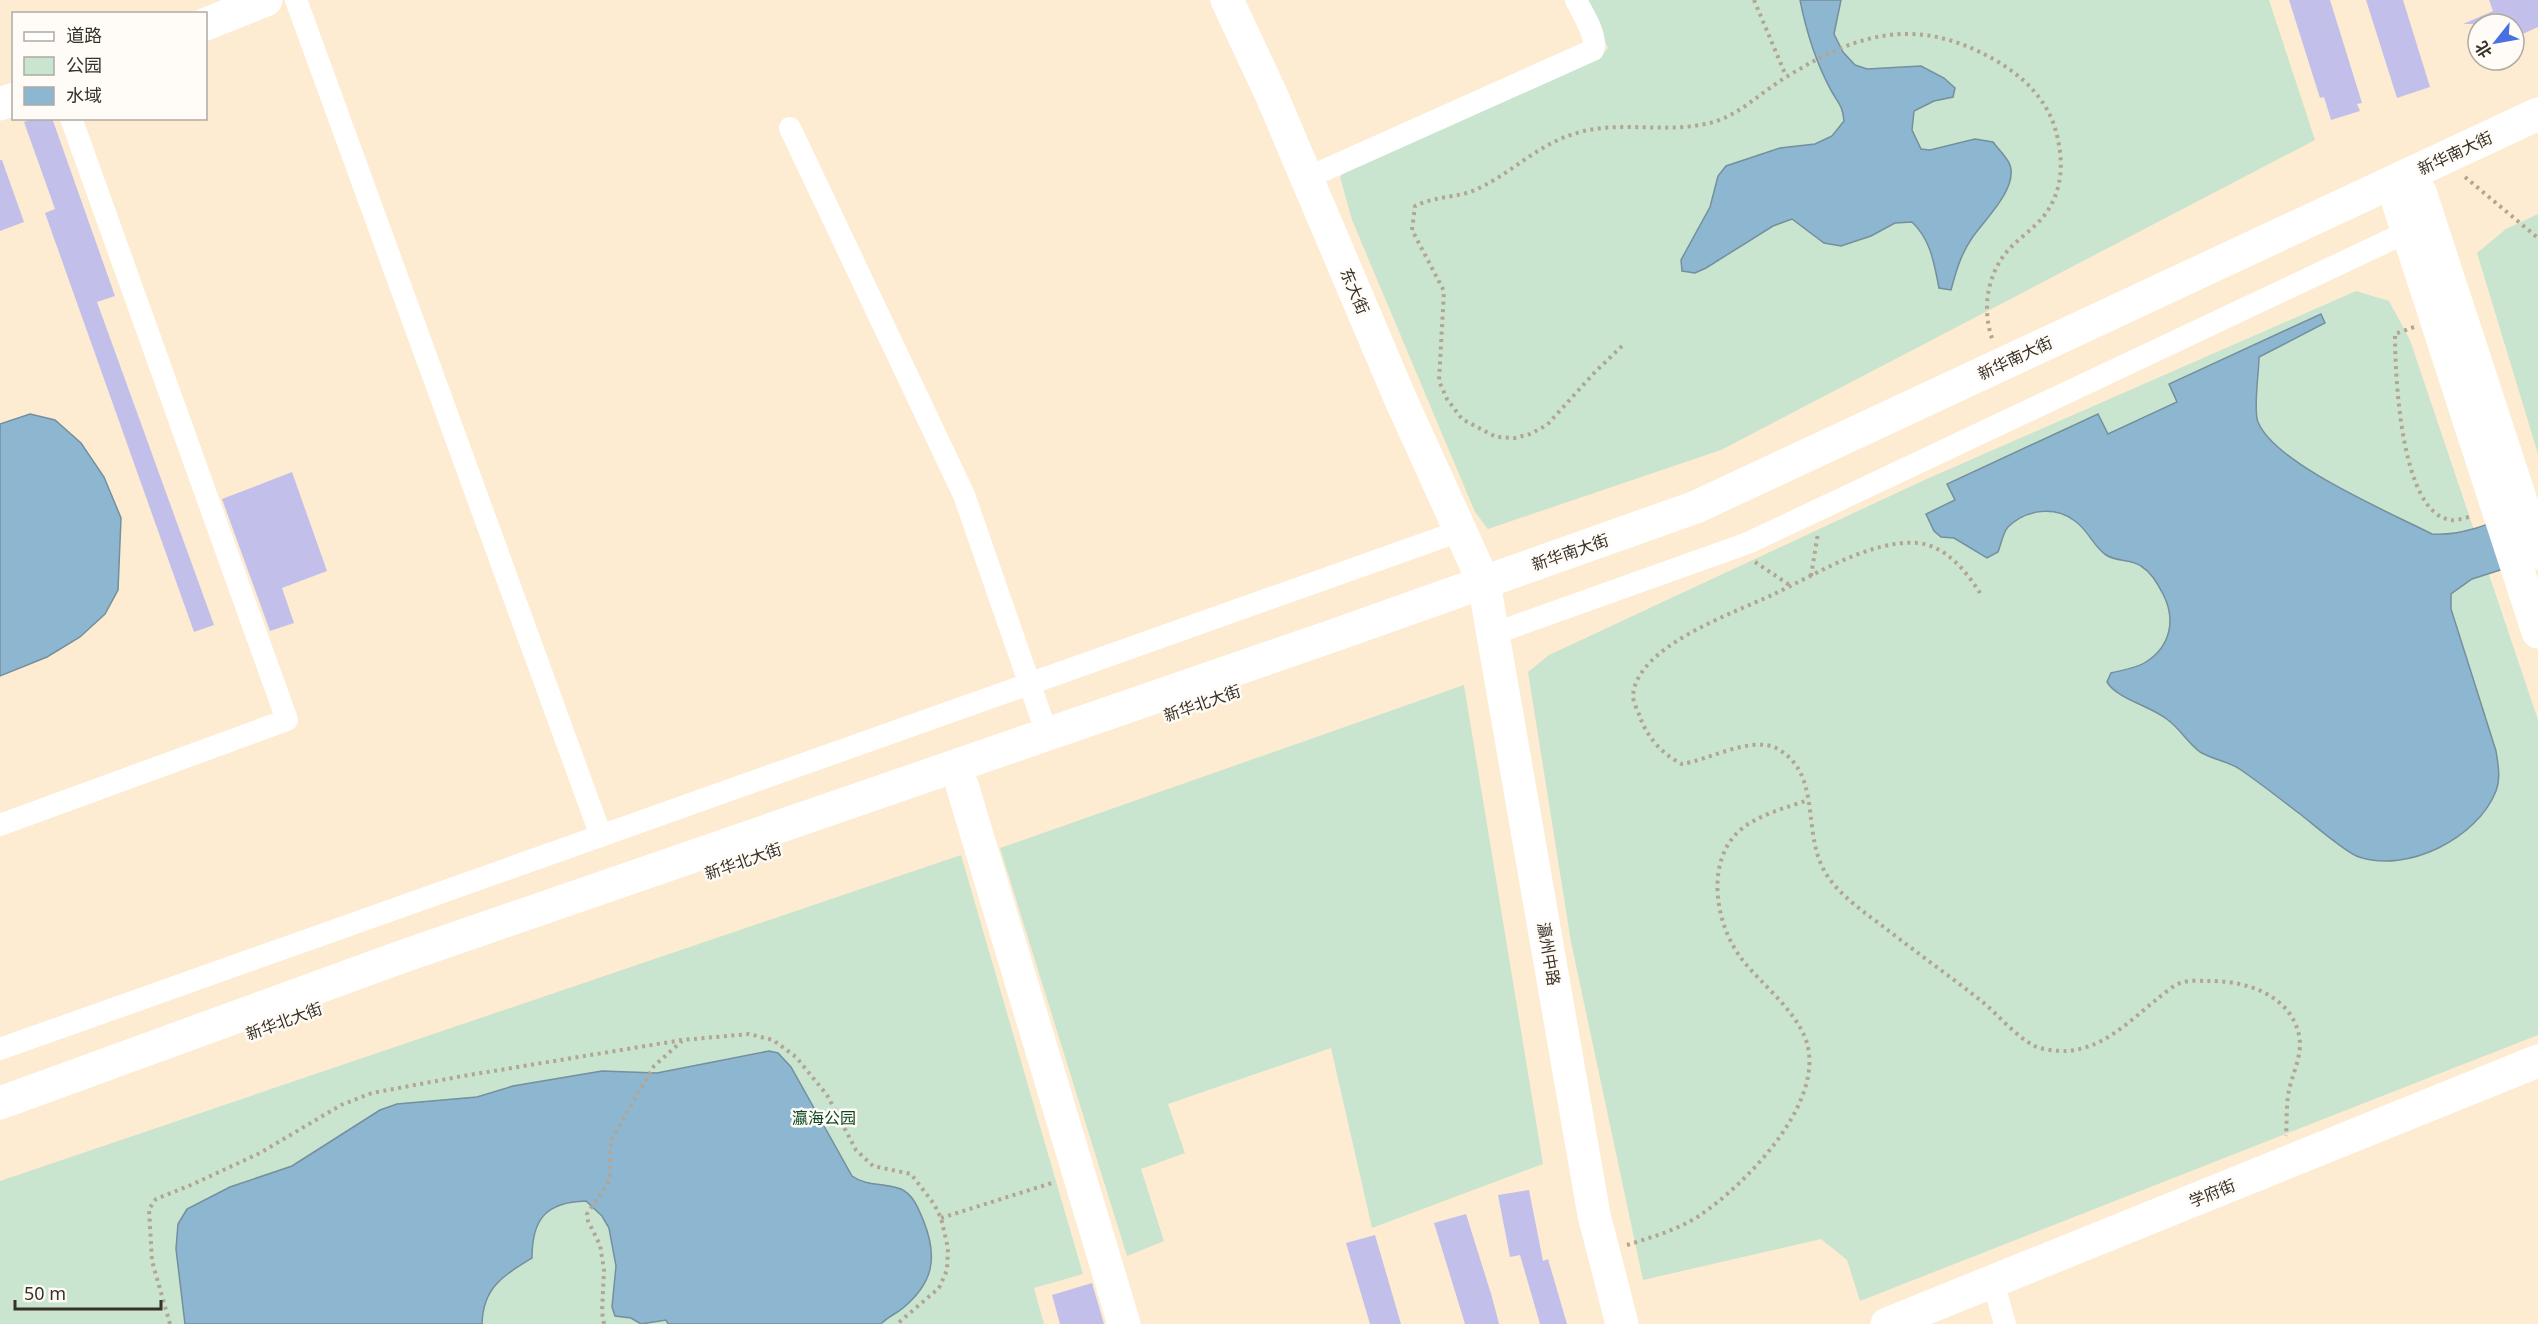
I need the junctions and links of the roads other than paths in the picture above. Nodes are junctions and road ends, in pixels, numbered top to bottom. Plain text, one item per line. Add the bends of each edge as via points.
1 (266, 0) edge
2 (296, 0) edge
3 (1227, 0) edge
4 (1576, 0) edge
5 (207, 24) edge
6 (2538, 114) edge
7 (72, 120) edge
8 (790, 128) dead end
9 (2538, 137) edge
10 (1307, 178) junction
11 (2408, 209) junction
12 (1461, 531) junction
13 (2538, 553) edge
14 (1488, 606) junction
15 (2538, 632) edge
16 (1030, 684) junction
17 (1047, 734) junction
18 (962, 785) junction
19 (0, 825) edge
20 (601, 836) junction
21 (0, 1049) edge
22 (2538, 1061) edge
23 (0, 1103) edge
24 (0, 1125) edge
25 (1993, 1282) junction
26 (1124, 1324) edge
27 (1622, 1324) edge
28 (1887, 1324) edge
29 (2005, 1324) edge

1 - 5 main road
2 - 20 street
3 - 10 main road, 东大街
4 - 10 street via 1592,33 1593,50
6 - 14 main road, 新华南大街
7 - 19 street via 287,720
8 - 16 street via 964,495
9 - 11 main road, 新华南大街 via 2461,173
10 - 12 main road, 东大街
11 - 13 main road
11 - 14 main road, 新华南大街 via 1704,526
11 - 14 street via 1822,508 1734,548
11 - 15 main road via 2436,319
12 - 14 main road, 东大街
12 - 16 street
14 - 17 main road, 新华北大街
14 - 18 main road, 新华北大街
14 - 27 main road, 瀛州中路 via 1592,1203
16 - 17 street
16 - 20 street
17 - 23 main road, 新华北大街 via 401,957
18 - 24 main road, 新华北大街 via 408,976
18 - 26 main road
20 - 21 street
22 - 25 main road, 学府街
25 - 28 main road, 学府街
25 - 29 street

